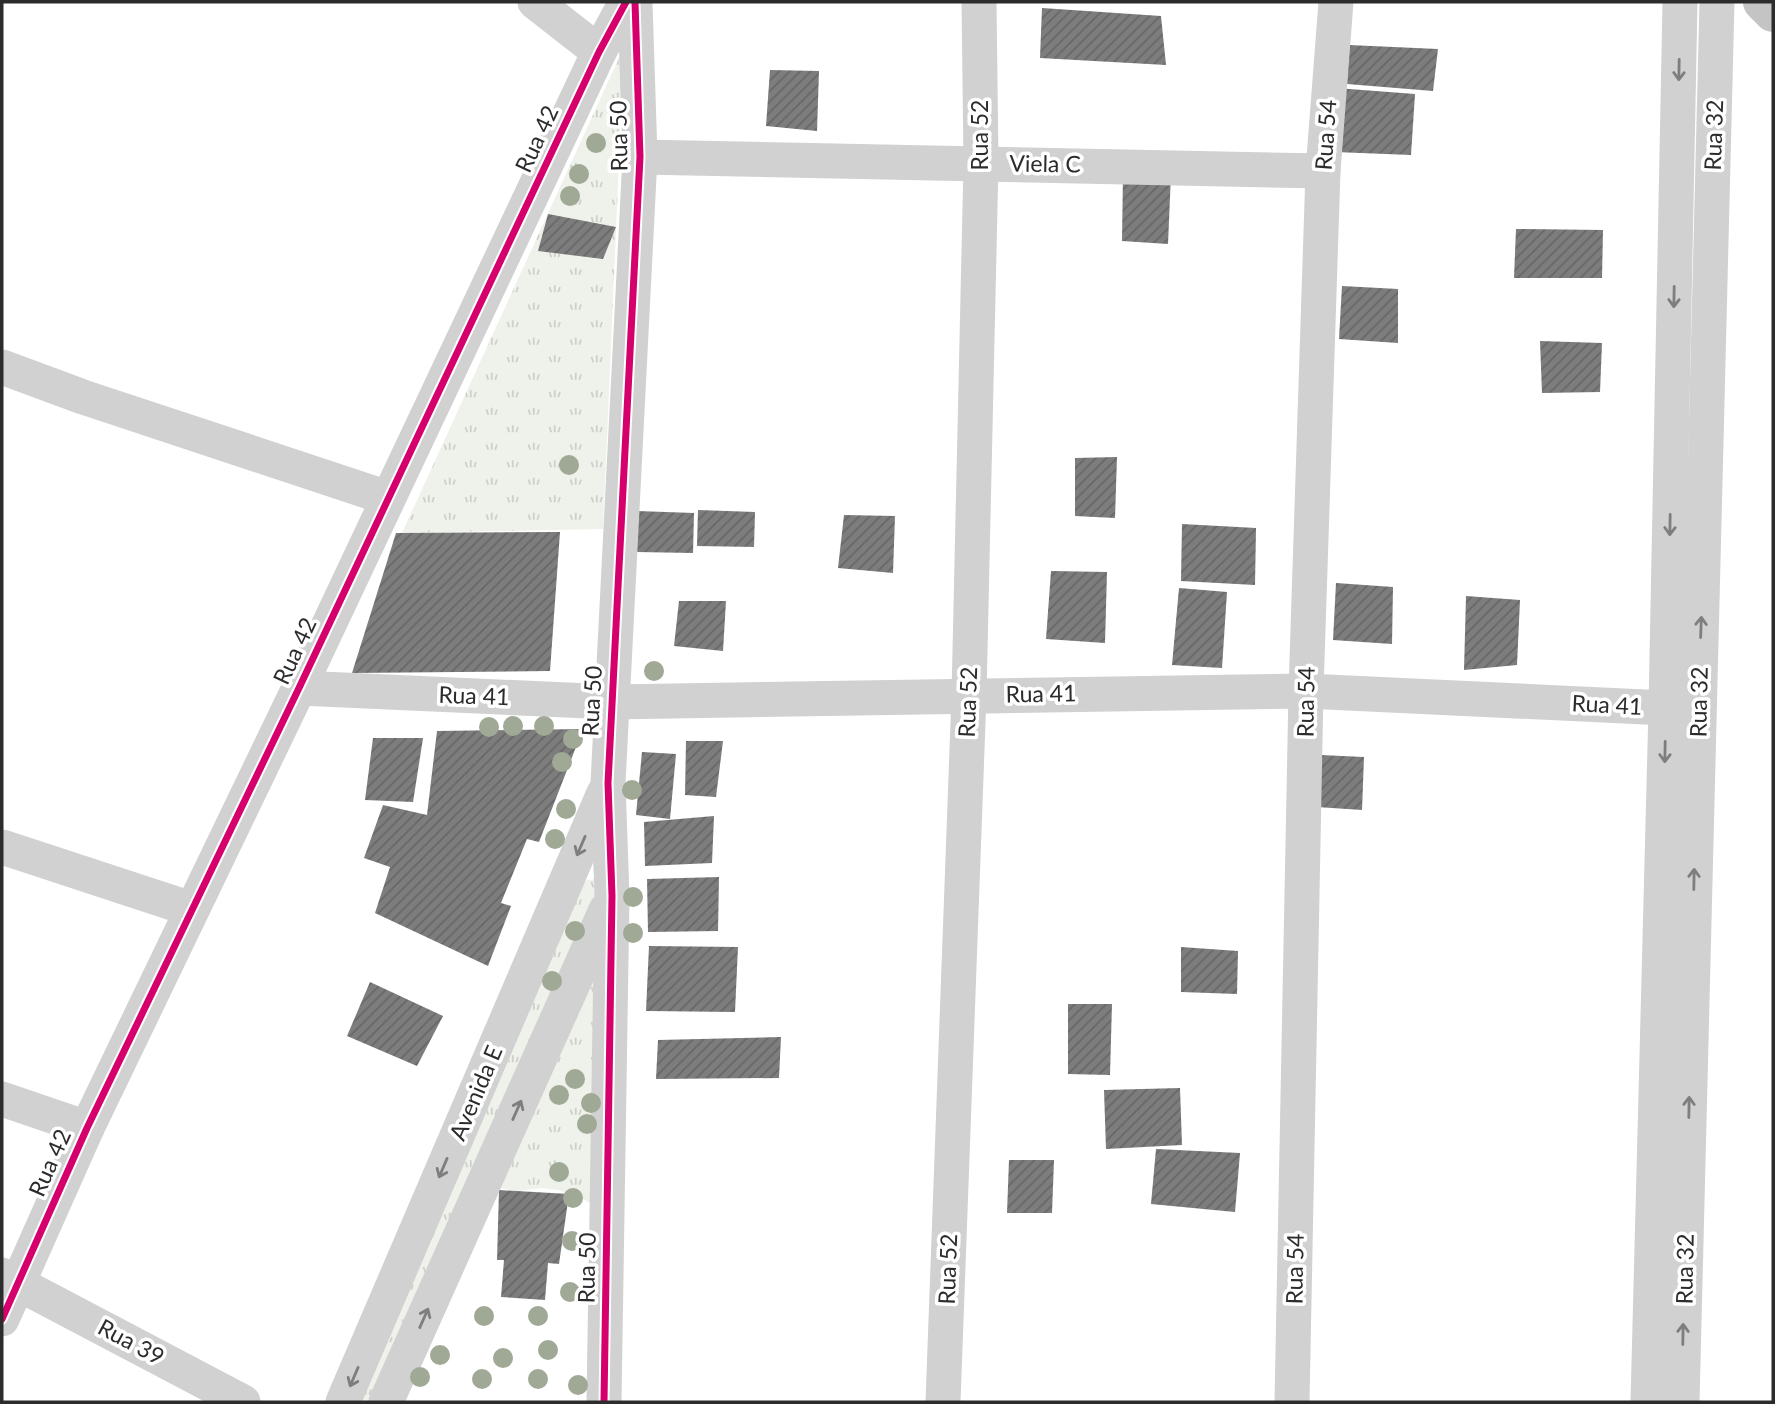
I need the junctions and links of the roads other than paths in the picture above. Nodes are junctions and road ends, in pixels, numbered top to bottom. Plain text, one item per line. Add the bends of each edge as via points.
1 (535, 2) edge
2 (626, 2) edge
3 (635, 2) edge
4 (979, 2) edge
5 (1336, 2) edge
6 (1680, 2) edge
7 (1717, 2) edge
8 (1762, 2) edge
9 (1773, 13) edge
10 (599, 52) junction
11 (640, 157) junction
12 (981, 163) junction
13 (1323, 171) junction
14 (2, 367) edge
15 (388, 498) junction
16 (299, 688) junction
17 (1306, 691) junction
18 (969, 695) junction
19 (611, 702) junction
20 (1682, 708) junction
21 (608, 783) junction
22 (2, 847) edge
23 (612, 896) junction
24 (191, 909) junction
25 (2, 1099) edge
26 (87, 1128) junction
27 (10, 1279) edge
28 (2, 1319) edge
29 (243, 1402) edge
30 (343, 1402) edge
31 (386, 1402) edge
32 (604, 1402) edge
33 (943, 1402) edge
34 (1292, 1402) edge
35 (1648, 1402) edge
36 (1682, 1402) edge

1 - 10 street
2 - 10 street, Rua 42
3 - 11 street, Rua 50
4 - 12 street, Rua 52
5 - 13 street, Rua 54
6 -> 20 street, Rua 32
20 -> 7 street, Rua 32
8 - 9 main road
10 - 15 street, Rua 42
11 - 12 street, Viela C
11 - 19 street, Rua 50
12 - 13 street, Viela C
12 - 18 street, Rua 52
13 - 17 street, Rua 54
14 - 15 street
15 - 16 street, Rua 42
16 - 19 street, Rua 41
16 - 24 street, Rua 42
17 - 18 street, Rua 41
17 - 20 street, Rua 41
17 - 34 street, Rua 54
18 - 19 street, Rua 41
18 - 33 street, Rua 52
19 - 21 street, Rua 50
20 -> 35 street, Rua 32
36 -> 20 street, Rua 32
21 - 23 street, Rua 50
21 -> 30 street, Avenida E
22 - 24 street
31 -> 23 street, Avenida E
23 - 32 street, Rua 50
24 - 26 street, Rua 42
25 - 26 street
26 - 27 street, Rua 42
27 - 28 street, Rua 42
27 - 29 street, Rua 39

